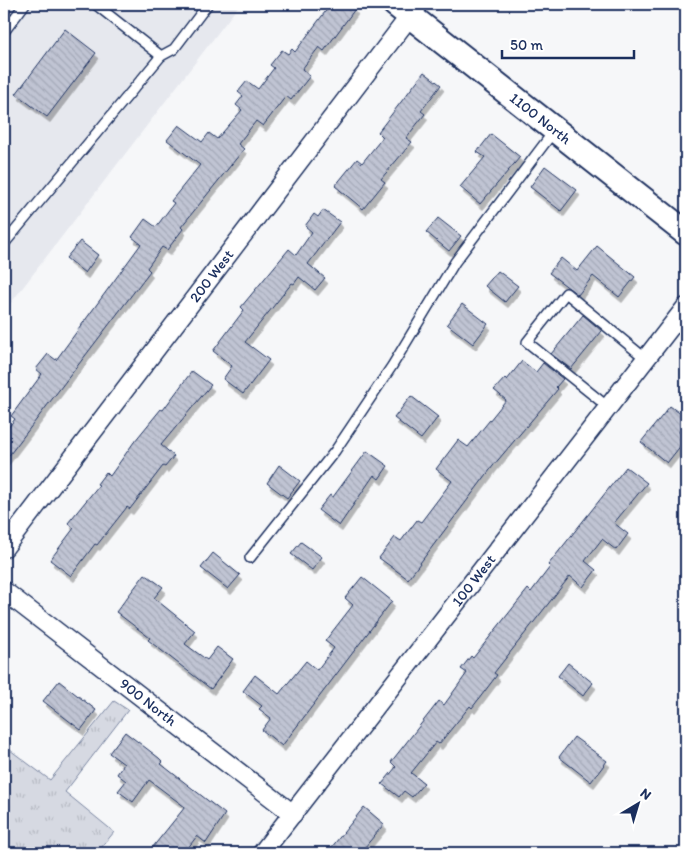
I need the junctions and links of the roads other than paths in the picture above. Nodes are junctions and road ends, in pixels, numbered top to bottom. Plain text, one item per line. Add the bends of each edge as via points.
1 (25, 4) edge
2 (94, 4) edge
3 (208, 4) edge
4 (408, 8) edge
5 (4, 32) edge
6 (161, 56) junction
7 (555, 130) junction
8 (686, 233) edge
9 (4, 244) edge
10 (686, 307) edge
11 (646, 358) junction
12 (608, 407) junction
13 (4, 548) edge
14 (250, 558) dead end
15 (4, 591) edge
16 (292, 814) junction
17 (262, 853) edge

1 - 5 lane
2 - 6 lane
3 - 6 lane via 174,49
4 - 7 main road, 1100 North
4 - 13 street, 200 West
6 - 9 lane
7 - 8 main road, 1100 North
7 - 14 lane via 456,262 335,451
10 - 11 street, 100 West
11 - 12 street, 100 West
11 - 12 lane via 566,293 527,342
12 - 16 street, 100 West
15 - 16 street, 900 North
16 - 17 street, 100 West

